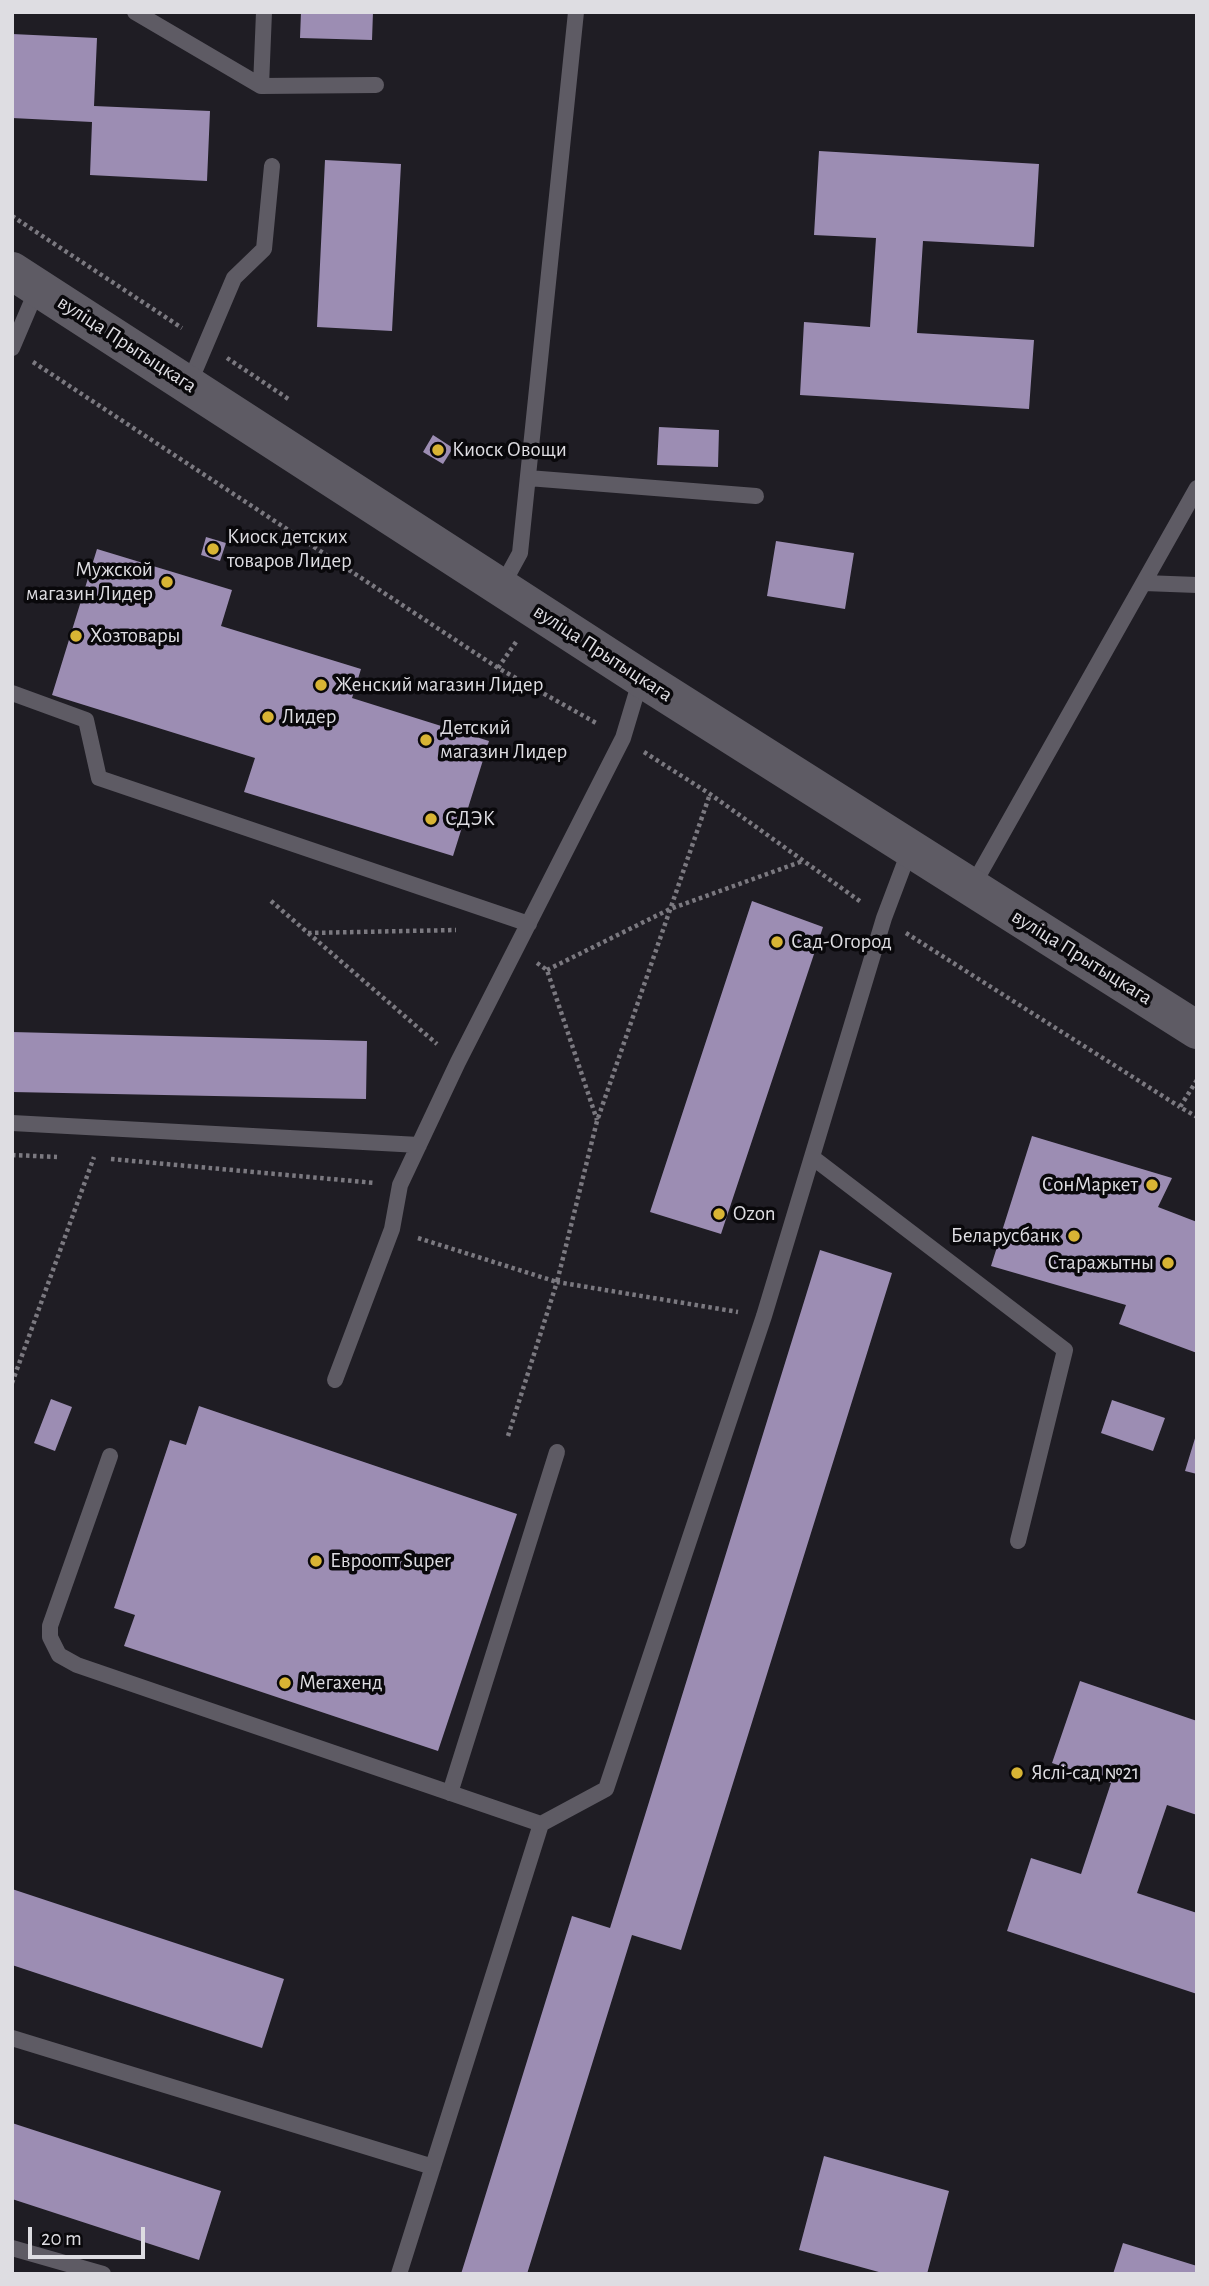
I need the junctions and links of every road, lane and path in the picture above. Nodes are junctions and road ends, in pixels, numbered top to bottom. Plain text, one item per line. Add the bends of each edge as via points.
1 (135, 12) edge
2 (264, 12) edge
3 (576, 12) edge
4 (376, 85) dead end
5 (261, 86) junction
6 (272, 166) dead end
7 (25, 279) edge
8 (12, 348) edge
9 (189, 384) junction
10 (528, 478) junction
11 (1197, 488) edge
12 (757, 496) dead end
13 (1144, 583) junction
14 (502, 586) junction
15 (1197, 586) edge
16 (498, 668) dead end
17 (641, 678) junction
18 (12, 692) edge
19 (710, 794) dead end
20 (910, 848) junction
21 (803, 861) dead end
22 (972, 887) junction
23 (271, 901) dead end
24 (670, 909) junction
25 (529, 924) junction
26 (547, 970) dead end
27 (1197, 1030) edge
28 (458, 1062) junction
29 (1197, 1080) edge
30 (1197, 1117) edge
31 (12, 1123) edge
32 (419, 1145) junction
33 (12, 1155) edge
34 (67, 1157) dead end
35 (81, 1157) dead end
36 (94, 1157) junction
37 (812, 1157) junction
38 (400, 1185) junction
39 (392, 1229) junction
40 (556, 1282) junction
41 (764, 1316) junction
42 (335, 1380) dead end
43 (12, 1383) edge
44 (508, 1436) dead end
45 (557, 1452) dead end
46 (110, 1456) dead end
47 (1018, 1541) dead end
48 (450, 1793) junction
49 (541, 1824) junction
50 (12, 2038) edge
51 (433, 2167) junction
52 (12, 2248) edge
53 (103, 2274) edge
54 (399, 2274) edge

1 - 5 lane
2 - 5 lane
3 - 10 lane
4 - 5 lane
6 - 9 lane via 264,250 234,278
7 - 8 lane
7 - 9 street, вуліца Прытыцкага
8 - 16 path
9 - 14 street, вуліца Прытыцкага
10 - 12 lane
10 - 14 lane via 520,553
11 - 13 lane
13 - 15 lane
13 - 22 lane
14 - 17 street, вуліца Прытыцкага
17 - 20 street, вуліца Прытыцкага
17 - 25 lane via 623,738
18 - 25 lane via 86,720 99,778
19 - 24 path
20 - 22 street, вуліца Прытыцкага
20 - 37 lane via 884,918
21 - 24 path
22 - 27 street, вуліца Прытыцкага
23 - 28 path
24 - 26 path
24 - 40 path via 597,1121
25 - 28 lane
28 - 32 lane
29 - 30 path via 1180,1107
31 - 32 lane
32 - 38 lane
33 - 34 path
35 - 36 path
36 - 38 path
36 - 43 path
37 - 41 lane
37 - 47 lane via 1065,1350
38 - 39 lane
39 - 40 path
39 - 42 lane
40 - 41 path
40 - 44 path
41 - 49 lane via 606,1789
45 - 48 lane
46 - 48 lane via 50,1626 59,1656
48 - 49 lane
49 - 51 lane
50 - 51 lane
51 - 54 lane
52 - 53 lane

